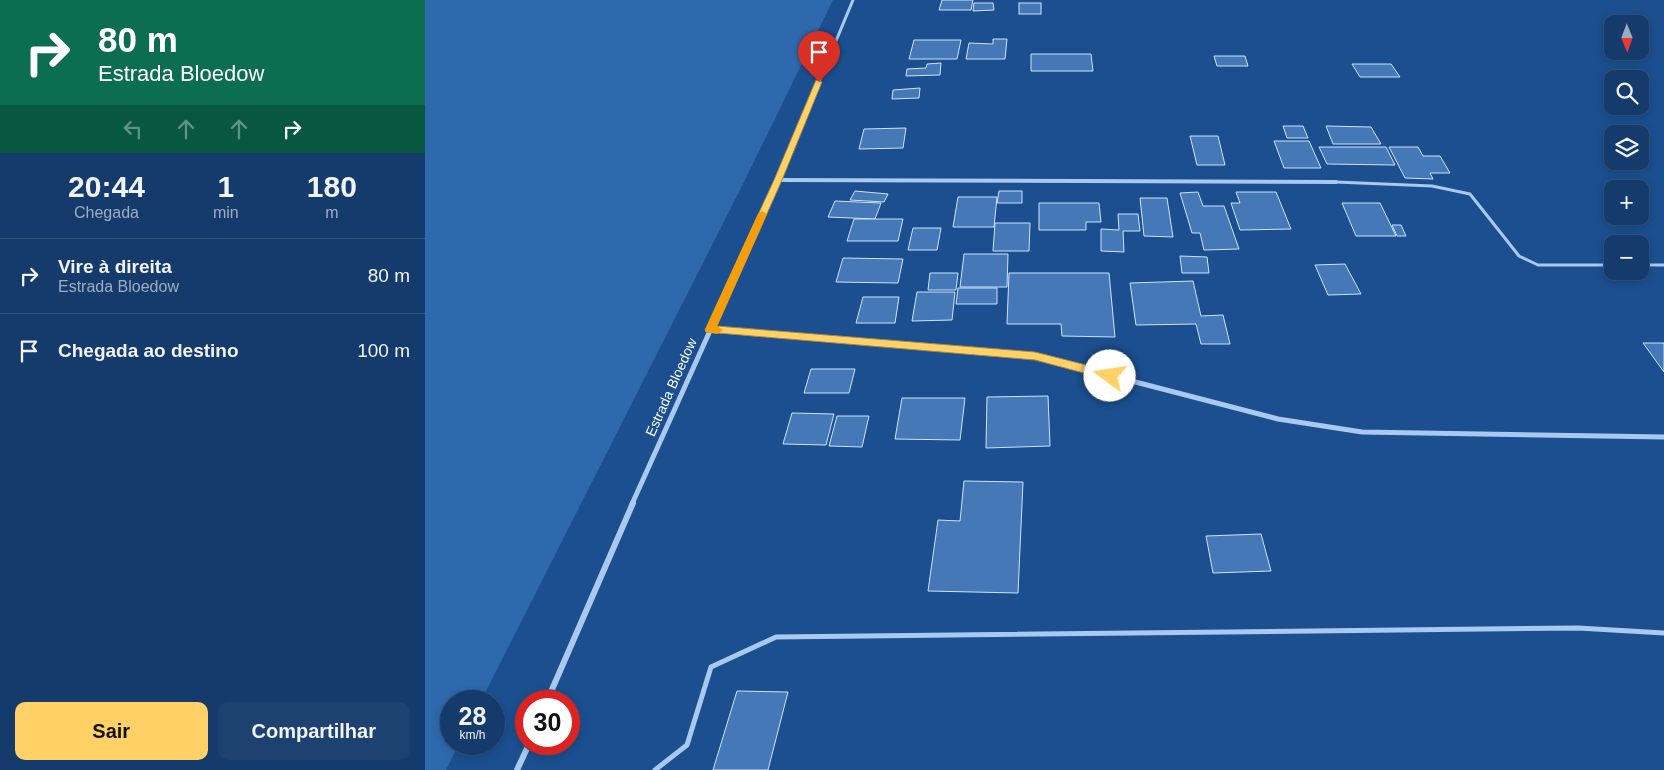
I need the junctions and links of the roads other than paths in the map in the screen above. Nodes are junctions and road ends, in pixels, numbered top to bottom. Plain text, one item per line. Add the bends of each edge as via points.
1 (853, 0) edge
2 (778, 180) junction
3 (1336, 182) joint
4 (1604, 265) edge
5 (1649, 265) edge
6 (1664, 265) edge
7 (710, 330) junction
8 (1664, 438) edge
9 (1664, 633) edge
10 (552, 690) edge
11 (524, 755) edge
12 (517, 770) edge
13 (655, 770) edge

1 - 2 street, Estrada Bloedow
2 - 3 street
2 - 7 street, Estrada Bloedow
3 - 4 lane via 1432,186 1470,194 1519,256 1538,265
5 - 6 lane
7 - 8 street via 1035,356 1278,419 1362,432
7 - 10 street, Estrada Bloedow
9 - 13 lane via 1577,628 776,637 711,667 687,745
11 - 12 street

